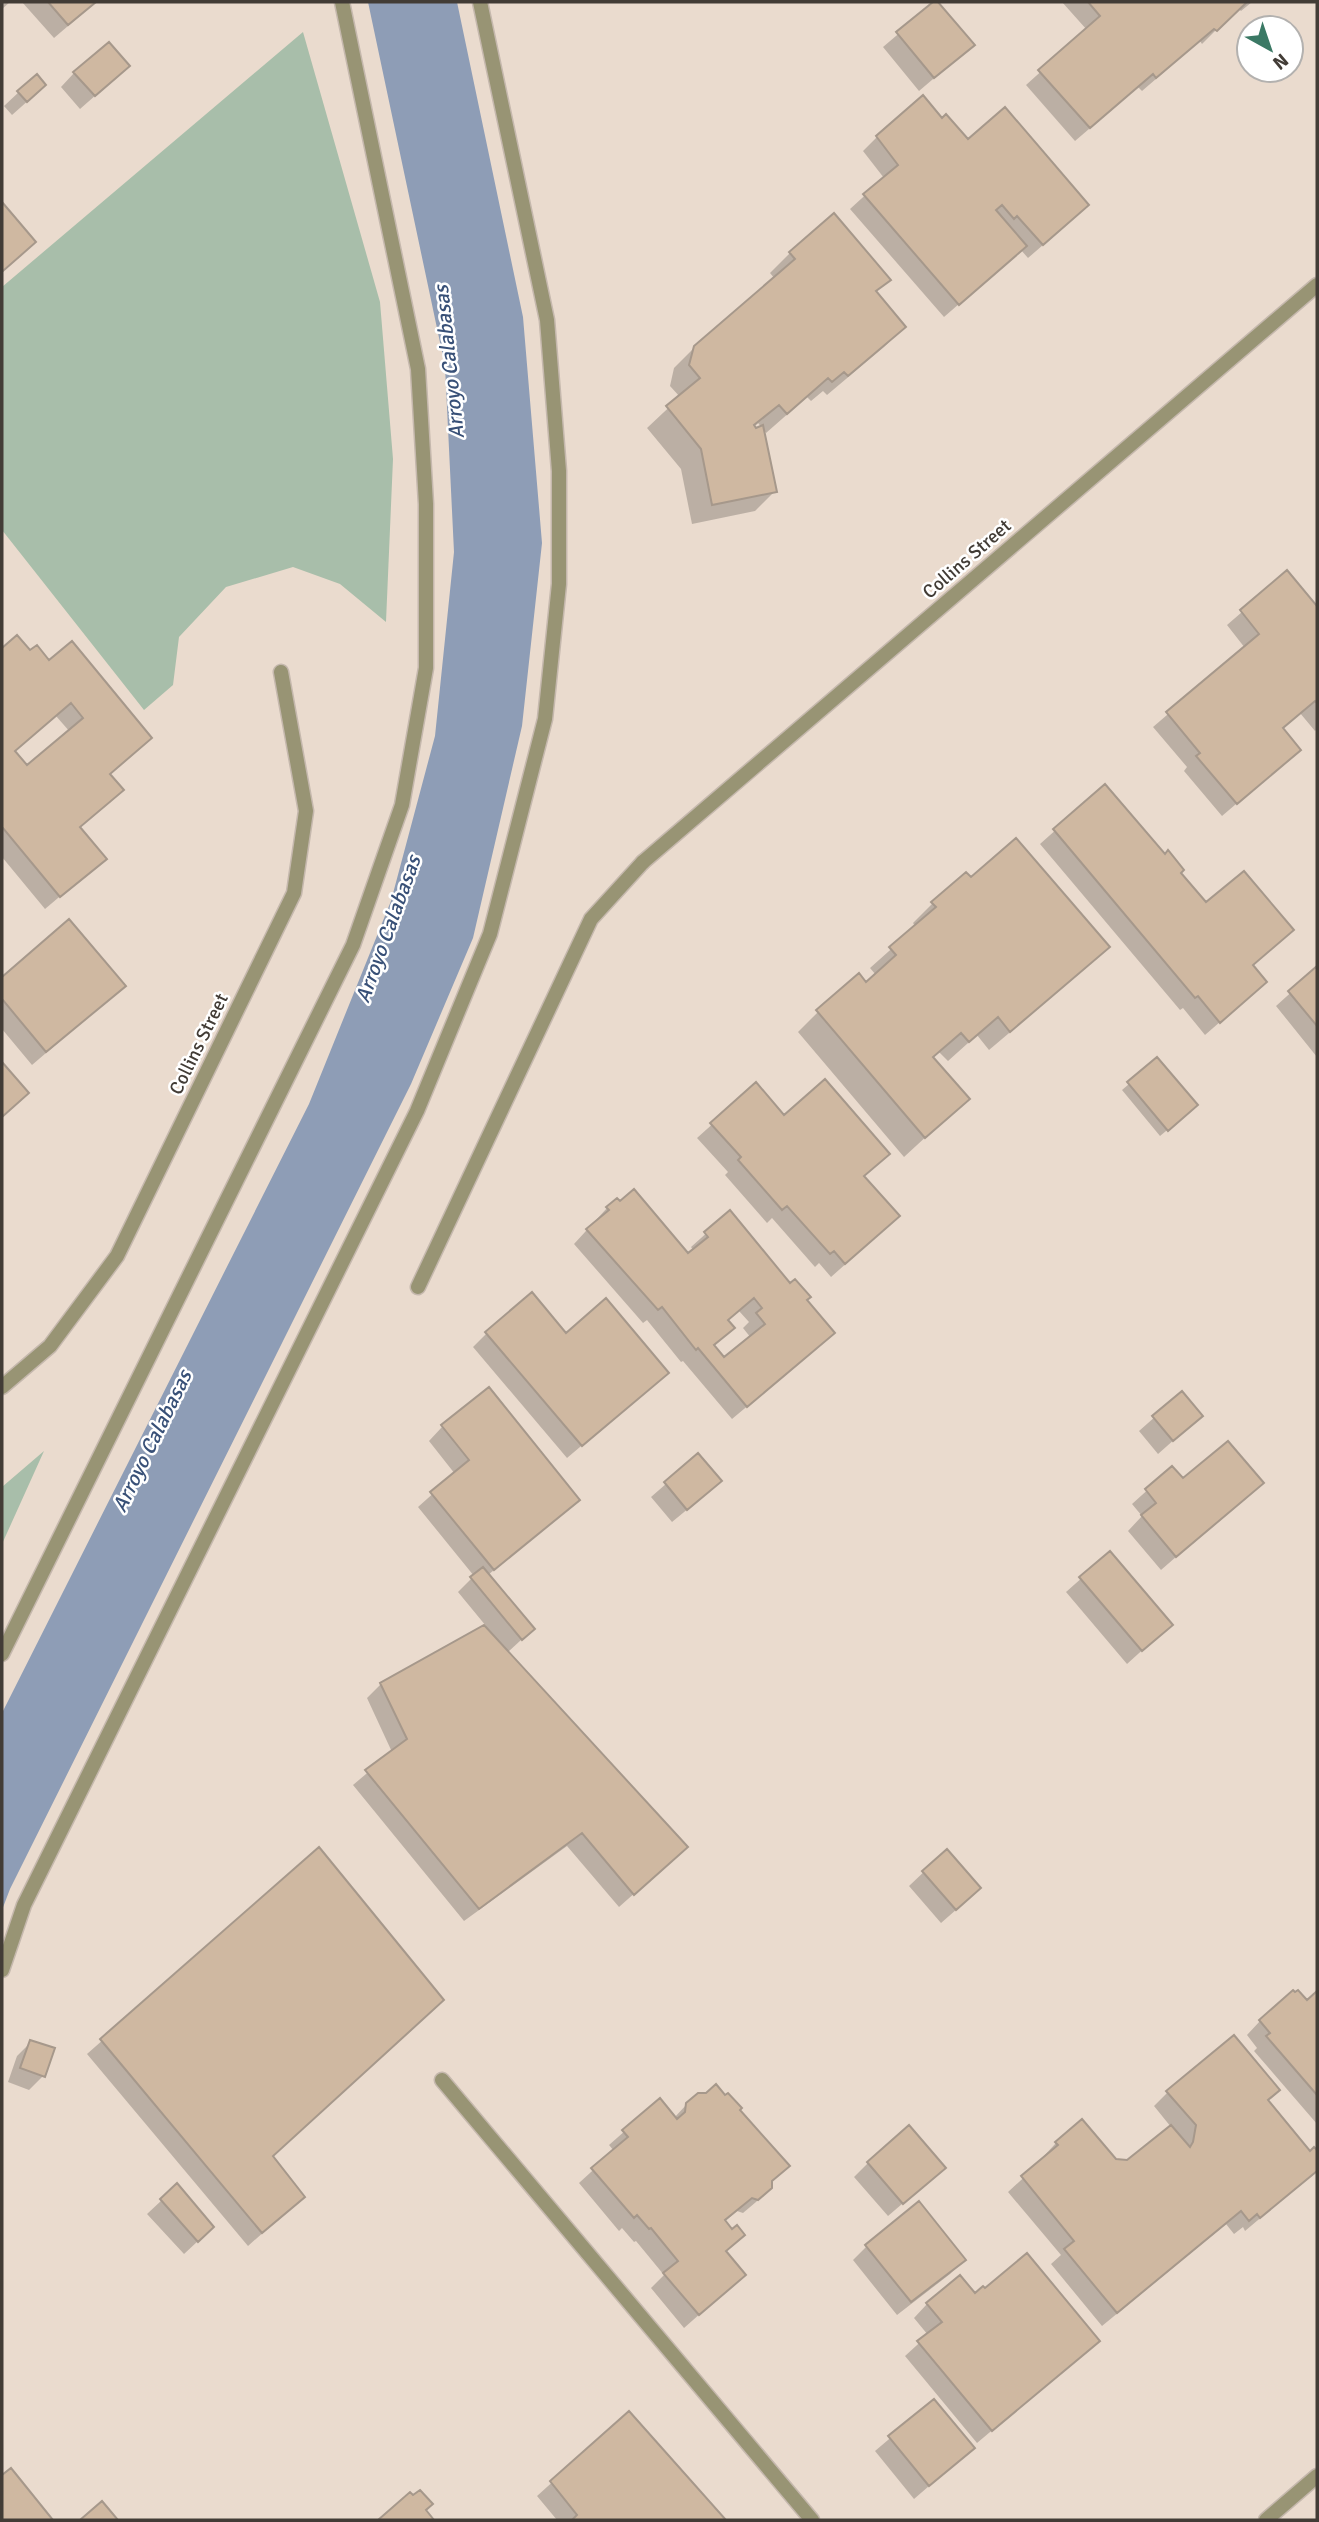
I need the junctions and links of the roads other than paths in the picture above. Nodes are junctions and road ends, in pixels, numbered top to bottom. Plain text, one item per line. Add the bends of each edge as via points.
1 (342, 2) edge
2 (480, 2) edge
3 (1317, 285) edge
4 (281, 672) dead end
5 (418, 1287) dead end
6 (2, 1387) edge
7 (2, 1654) edge
8 (2, 1970) edge
9 (442, 2080) dead end
10 (1317, 2476) edge
11 (812, 2520) edge
12 (1266, 2520) edge

1 - 7 street via 418,369 426,504 426,668 402,805 353,945
2 - 8 street via 547,320 559,471 559,584 545,719 490,934 417,1111 24,1905
3 - 5 street, Collins Street via 643,862 591,919
4 - 6 street, Collins Street via 306,811 294,893 117,1256 50,1346
9 - 11 street
10 - 12 street

